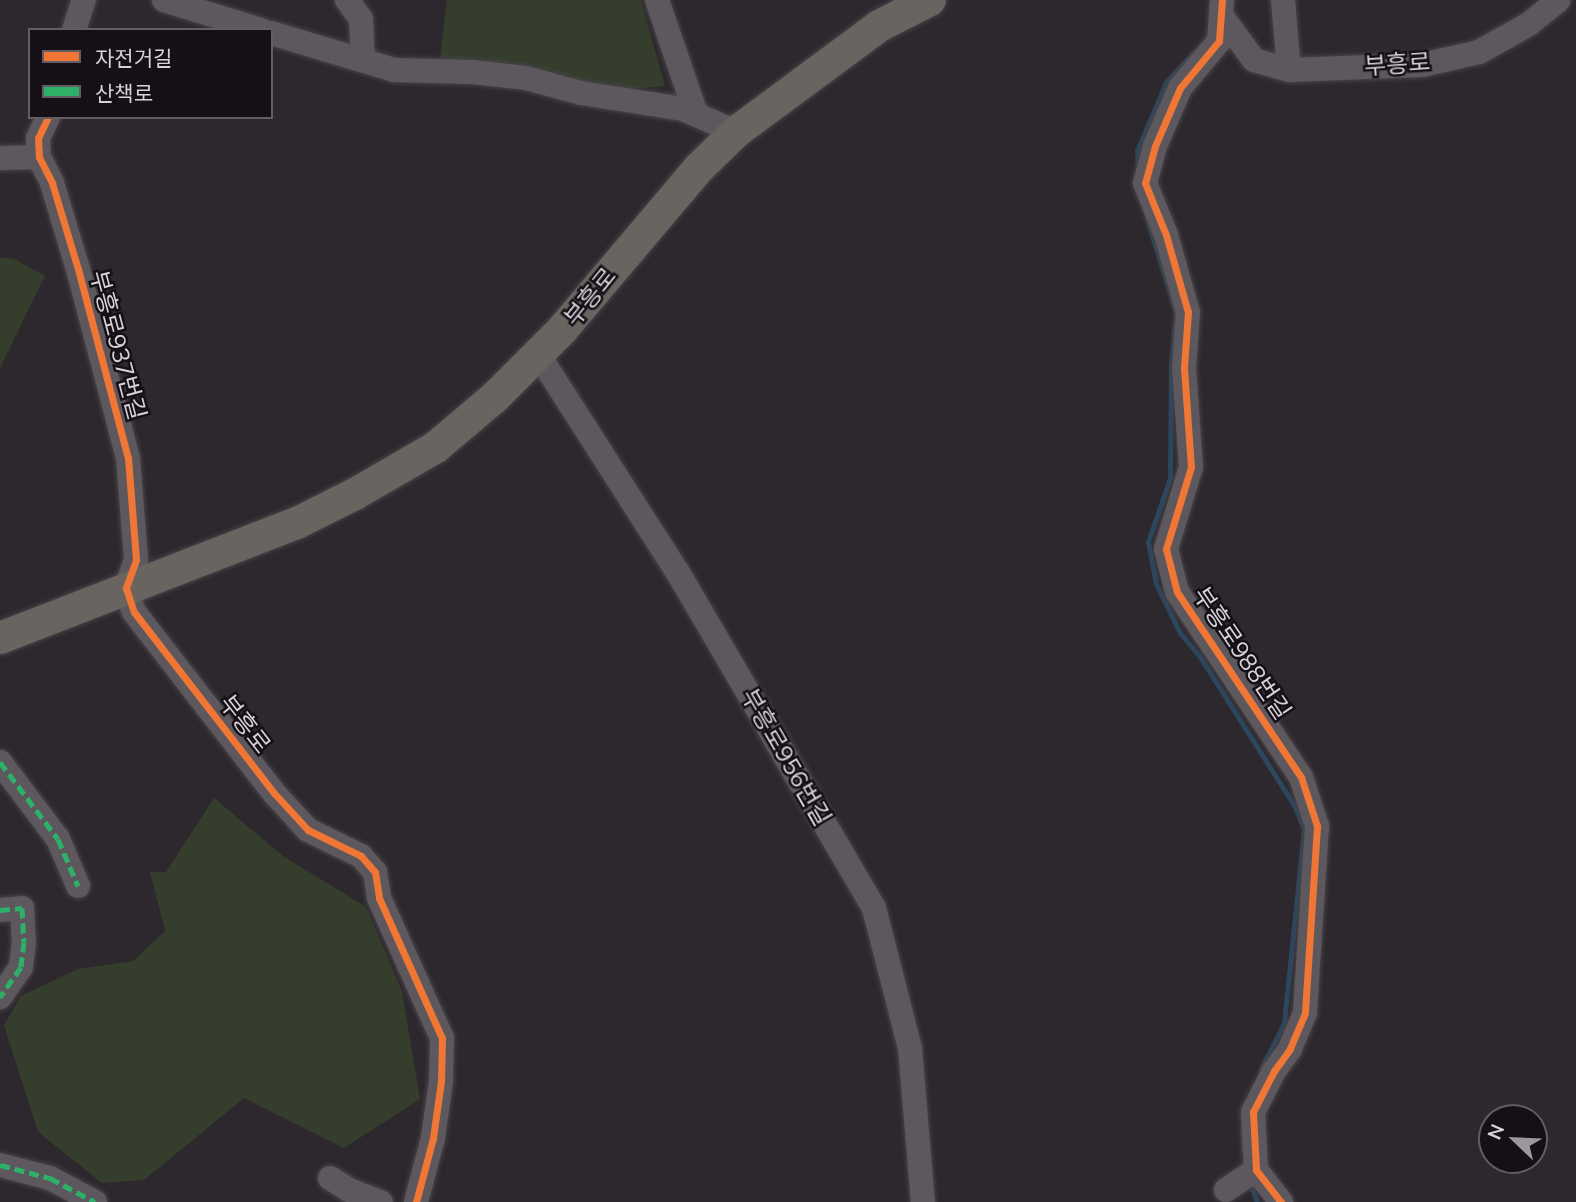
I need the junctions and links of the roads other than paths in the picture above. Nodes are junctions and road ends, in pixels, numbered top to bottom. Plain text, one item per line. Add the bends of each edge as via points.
1 (84, 0) edge
2 (164, 0) edge
3 (347, 0) edge
4 (656, 0) edge
5 (930, 0) edge
6 (1283, 0) edge
7 (1559, 0) edge
8 (1223, 9) edge
9 (75, 28) edge
10 (255, 28) edge
11 (273, 34) edge
12 (363, 61) junction
13 (1289, 70) junction
14 (696, 114) junction
15 (47, 119) edge
16 (736, 132) junction
17 (38, 157) junction
18 (0, 158) edge
19 (538, 354) junction
20 (127, 588) junction
21 (0, 638) edge
22 (0, 762) edge
23 (78, 886) dead end
24 (0, 910) edge
25 (0, 997) edge
26 (0, 1165) edge
27 (1256, 1170) junction
28 (330, 1178) dead end
29 (1226, 1190) dead end
30 (95, 1202) edge
31 (381, 1202) edge
32 (416, 1202) edge
33 (923, 1202) edge
34 (1281, 1202) edge

1 - 9 street
2 - 10 street
3 - 12 street via 361,19
4 - 14 street
5 - 16 main road, 부흥로 via 879,26
6 - 13 street
7 - 13 street, 부흥로 via 1529,24 1479,52 1422,65
8 - 13 street, 부흥로 via 1254,60
8 - 27 street, 부흥로988번길 via 1219,41 1180,88 1145,183 1188,312 1184,368 1191,467 1166,549 1177,592 1301,777 1317,827 1305,1013 1253,1112
11 - 12 street
12 - 14 street via 394,70 526,78
14 - 16 street
15 - 17 street via 38,138
16 - 19 main road, 부흥로 via 699,168
17 - 18 street
17 - 20 street, 부흥로937번길 via 52,183 78,269 128,458 136,560
19 - 20 main road, 부흥로 via 436,447 355,494 297,523
19 - 33 street, 부흥로956번길 via 677,571 874,908 910,1048
20 - 21 main road, 부흥로
20 - 32 street, 부흥로 via 134,612 274,793 308,831 361,856 375,872 379,898 442,1038 433,1138
22 - 23 street via 58,839
24 - 25 street via 22,908 24,942 22,967
26 - 30 street via 50,1178
27 - 29 street
27 - 34 street
28 - 31 street

